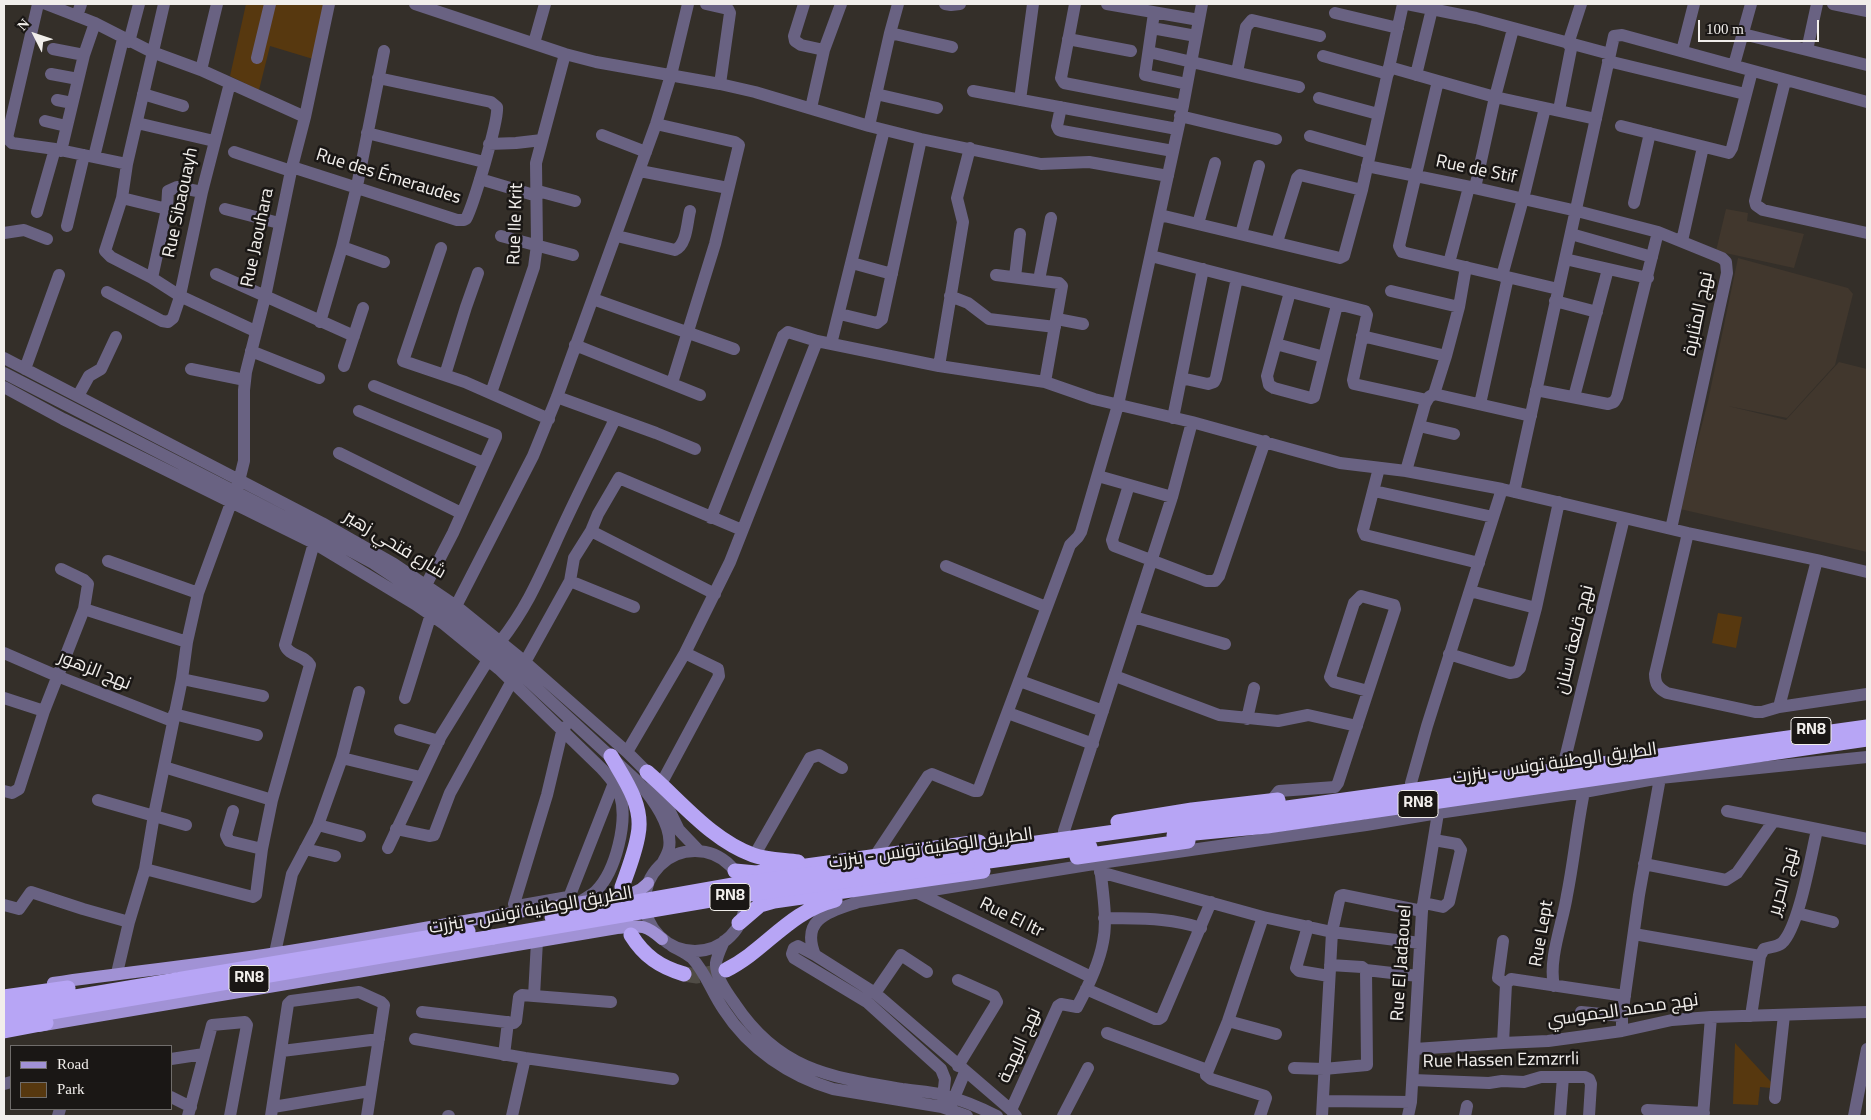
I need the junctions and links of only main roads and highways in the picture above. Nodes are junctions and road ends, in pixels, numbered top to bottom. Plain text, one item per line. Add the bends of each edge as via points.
1 (1867, 720) edge
2 (1867, 727) edge
3 (1867, 739) edge
4 (1756, 744) junction
5 (611, 756) road end
6 (647, 772) road end
7 (1526, 775) junction
8 (1267, 826) junction
9 (857, 858) junction
10 (966, 858) junction
11 (735, 871) road end
12 (648, 883) road end
13 (872, 887) junction
14 (622, 888) dead end
15 (739, 923) road end
16 (492, 932) junction
17 (631, 935) dead end
18 (667, 942) road end
19 (726, 970) tunnel mouth
20 (222, 972) junction
21 (684, 974) tunnel mouth
22 (268, 976) junction
23 (4, 996) edge
24 (4, 1008) edge
25 (4, 1020) edge
26 (4, 1032) edge

1 - 4 highway, RN8
2 - 4 highway, الطريق الوطنية تونس - بنزرت / RN8
3 - 8 highway, الطريق الوطنية تونس - بنزرت / RN8
4 - 7 highway, الطريق الوطنية تونس - بنزرت / RN8
5 - 14 highway via 634,798 639,820 639,833
6 - 9 highway via 715,833 754,856 800,862
7 - 9 highway, RN8 via 1442,780 1272,800
7 - 10 highway, الطريق الوطنية تونس - بنزرت / RN8
8 - 10 highway, الطريق الوطنية تونس - بنزرت / RN8
8 - 13 highway, RN8 via 1184,842
9 - 11 highway via 756,873
10 - 16 highway, الطريق الوطنية تونس - بنزرت / RN8, bridge
12 - 23 main road via 634,893 275,953 117,973 50,984
13 - 15 highway, RN8 via 774,901 760,905
13 - 19 highway, RN8 via 818,904 780,929 741,963
16 - 20 highway, الطريق الوطنية تونس - بنزرت / RN8
16 - 22 highway, الطريق الوطنية تونس - بنزرت / RN8
17 - 21 highway via 652,959 669,970
18 - 26 main road via 651,929 635,926
20 - 23 highway
20 - 24 highway, الطريق الوطنية تونس - بنزرت / RN8
22 - 25 highway, الطريق الوطنية تونس - بنزرت / RN8
22 - 26 highway

